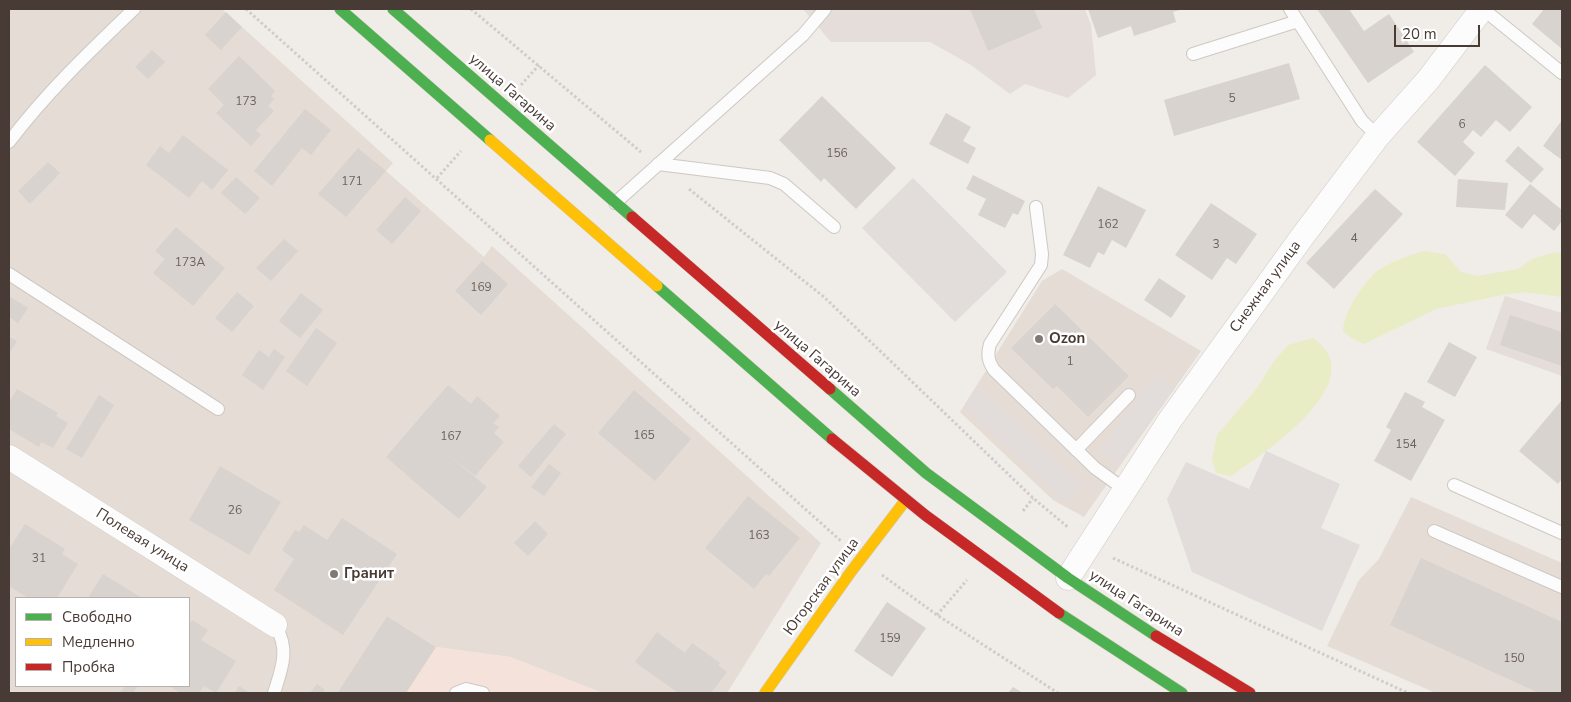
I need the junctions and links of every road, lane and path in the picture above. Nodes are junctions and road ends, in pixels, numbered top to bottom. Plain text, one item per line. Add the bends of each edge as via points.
1 (134, 9) edge
2 (246, 9) edge
3 (340, 9) edge
4 (393, 9) edge
5 (471, 9) edge
6 (825, 9) edge
7 (1290, 9) edge
8 (1483, 9) edge
9 (1298, 21) junction
10 (1193, 54) dead end
11 (1562, 73) edge
12 (1378, 136) junction
13 (9, 142) edge
14 (658, 164) junction
15 (615, 203) junction
16 (1036, 207) dead end
17 (834, 227) dead end
18 (9, 274) edge
19 (1128, 395) dead end
20 (218, 409) dead end
21 (1076, 450) junction
22 (9, 457) edge
23 (921, 480) junction
24 (1454, 486) dead end
25 (1124, 490) junction
26 (1033, 498) dead end
27 (905, 501) junction
28 (1434, 531) dead end
29 (1562, 533) edge
30 (862, 557) junction
31 (1116, 561) dead end
32 (1063, 585) junction
33 (1562, 587) edge
34 (1048, 607) junction
35 (275, 625) joint
36 (274, 693) edge
37 (456, 693) edge
38 (484, 693) edge
39 (765, 693) edge
40 (1058, 693) edge
41 (1182, 693) edge
42 (1250, 693) edge
43 (1408, 693) edge

1 - 13 lane via 68,72
2 - 30 path via 824,527
3 - 27 main road
4 - 15 main road, улица Гагарина
5 - 14 path
6 - 14 lane via 803,35
7 - 9 lane
8 - 11 lane
8 - 12 street, Снежная улица via 1428,80
9 - 10 lane
9 - 12 lane via 1362,121
12 - 25 street, Снежная улица via 1170,420
14 - 15 lane
14 - 17 lane via 770,178 784,184
14 - 26 path via 824,297
15 - 23 main road, улица Гагарина
16 - 21 lane via 1041,265 990,344 987,354 994,370
18 - 20 lane
19 - 21 lane
21 - 25 lane
22 - 35 street, Полевая улица
23 - 27 main road, Югорская улица
23 - 32 main road, улица Гагарина
24 - 29 lane
25 - 32 street, Снежная улица
27 - 30 main road, Югорская улица
27 - 34 main road
28 - 33 lane
30 - 39 main road, Югорская улица
30 - 40 path via 937,615
31 - 43 path
32 - 34 main road
32 - 42 main road, улица Гагарина via 1130,620
34 - 41 main road
35 - 36 lane via 284,647 282,670
37 - 38 lane via 466,689

